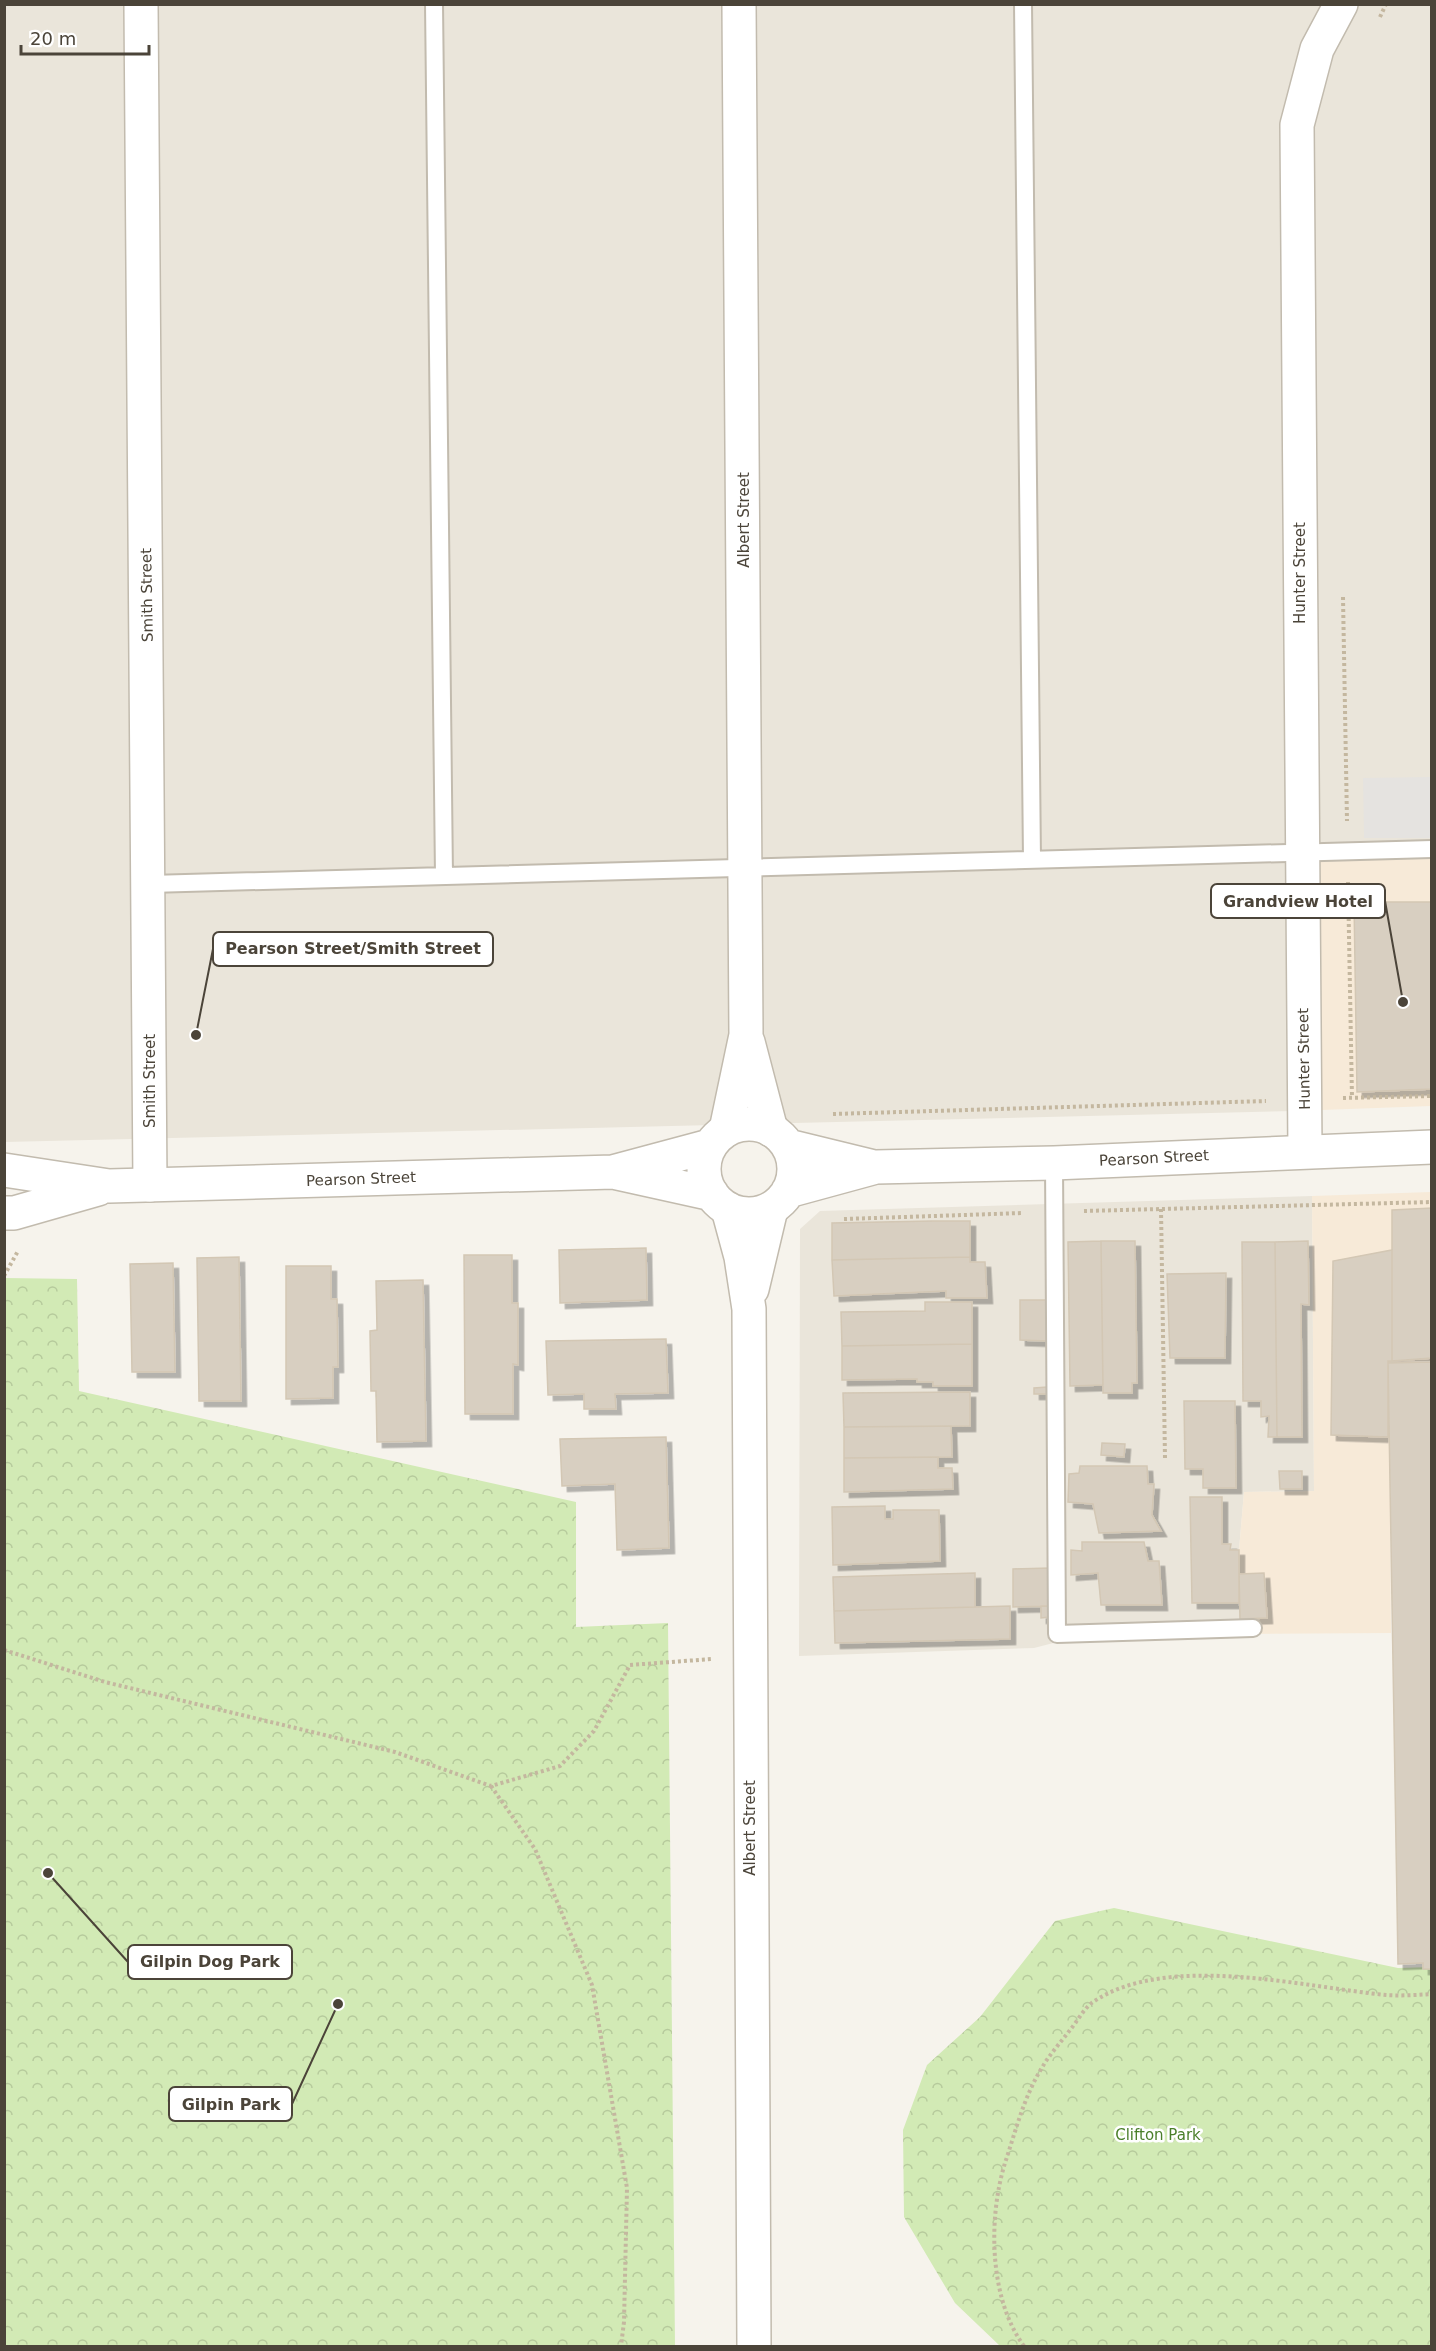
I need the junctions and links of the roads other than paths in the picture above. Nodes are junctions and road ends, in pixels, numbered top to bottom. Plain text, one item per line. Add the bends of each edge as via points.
1 (141, 4) edge
2 (434, 4) edge
3 (739, 4) edge
4 (1023, 4) edge
5 (1341, 4) edge
6 (1431, 849) edge
7 (1301, 853) junction
8 (1032, 860) junction
9 (746, 867) junction
10 (444, 876) junction
11 (150, 884) junction
12 (746, 1035) junction
13 (718, 1138) junction
14 (779, 1138) junction
15 (1431, 1147) edge
16 (1305, 1150) junction
17 (1054, 1163) junction
18 (876, 1167) junction
19 (4, 1170) edge
20 (613, 1172) junction
21 (150, 1185) junction
22 (109, 1186) junction
23 (779, 1200) junction
24 (720, 1202) junction
25 (4, 1213) edge
26 (749, 1309) junction
27 (1253, 1628) dead end
28 (754, 2346) edge

1 - 11 street, Smith Street
2 - 10 lane
3 - 9 street, Albert Street
4 - 8 lane
5 - 7 street, Hunter Street via 1317,49 1297,126
6 - 7 lane
7 - 8 lane
7 - 16 street, Hunter Street
8 - 9 lane
9 - 10 lane
9 - 12 street, Albert Street
10 - 11 lane
11 - 21 street, Smith Street
12 - 13 street, Albert Street
12 - 14 street, Albert Street
13 - 14 street via 748,1124
13 - 20 street, Pearson Street
13 - 24 street via 705,1158 704,1171
14 - 18 street, Pearson Street
14 - 23 street via 793,1161 793,1176
15 - 16 street, Pearson Street
16 - 17 street, Pearson Street
17 - 18 street, Pearson Street
17 - 27 lane via 1057,1634
18 - 23 street, Pearson Street
19 - 22 street, Pearson Street
20 - 21 street, Pearson Street
20 - 24 street, Pearson Street
21 - 22 street, Pearson Street
22 - 25 street, Pearson Street
23 - 24 street via 756,1214 742,1214
23 - 26 street, Albert Street via 758,1257
24 - 26 street, Albert Street via 741,1257
26 - 28 street, Albert Street

